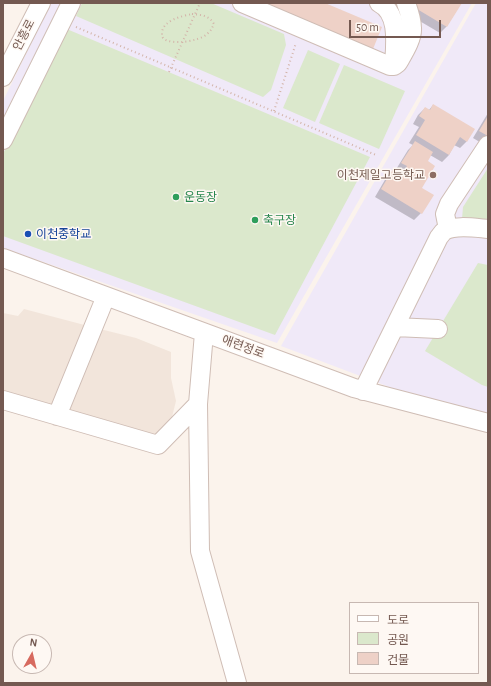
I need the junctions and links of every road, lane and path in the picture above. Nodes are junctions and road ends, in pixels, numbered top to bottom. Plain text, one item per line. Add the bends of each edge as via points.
1 (41, 3) edge
2 (71, 3) edge
3 (200, 3) edge
4 (242, 3) edge
5 (380, 3) edge
6 (406, 3) edge
7 (195, 14) junction
8 (62, 21) junction
9 (301, 28) junction
10 (182, 42) junction
11 (394, 66) junction
12 (5, 70) edge
13 (169, 72) dead end
14 (274, 111) junction
15 (3, 140) edge
16 (485, 143) edge
17 (376, 155) dead end
18 (448, 229) junction
19 (488, 229) edge
20 (3, 258) edge
21 (106, 296) junction
22 (395, 327) junction
23 (438, 329) dead end
24 (204, 333) junction
25 (363, 391) junction
26 (3, 400) edge
27 (198, 404) junction
28 (57, 416) junction
29 (488, 422) edge
30 (236, 683) edge

1 - 12 street, 안흥로
2 - 8 street
3 - 7 path
4 - 9 street
5 - 11 street via 388,10 393,22
6 - 11 street via 412,21 412,32 400,60
7 - 10 path
7 - 10 path via 211,19 214,24 212,30 199,39
7 - 10 path via 184,15 167,23 162,31 164,39
8 - 14 path
8 - 15 street
9 - 11 street via 386,65
9 - 14 path
10 - 13 path
14 - 17 path
16 - 18 street via 449,204 446,214
18 - 19 street
18 - 22 street via 439,237
20 - 21 street, 애련정로
21 - 24 street, 애련정로
21 - 28 street
22 - 23 street
22 - 25 street
24 - 25 street, 애련정로
24 - 27 street
25 - 29 street, 애련정로
26 - 28 street
27 - 28 street via 158,446
27 - 30 street via 200,551

